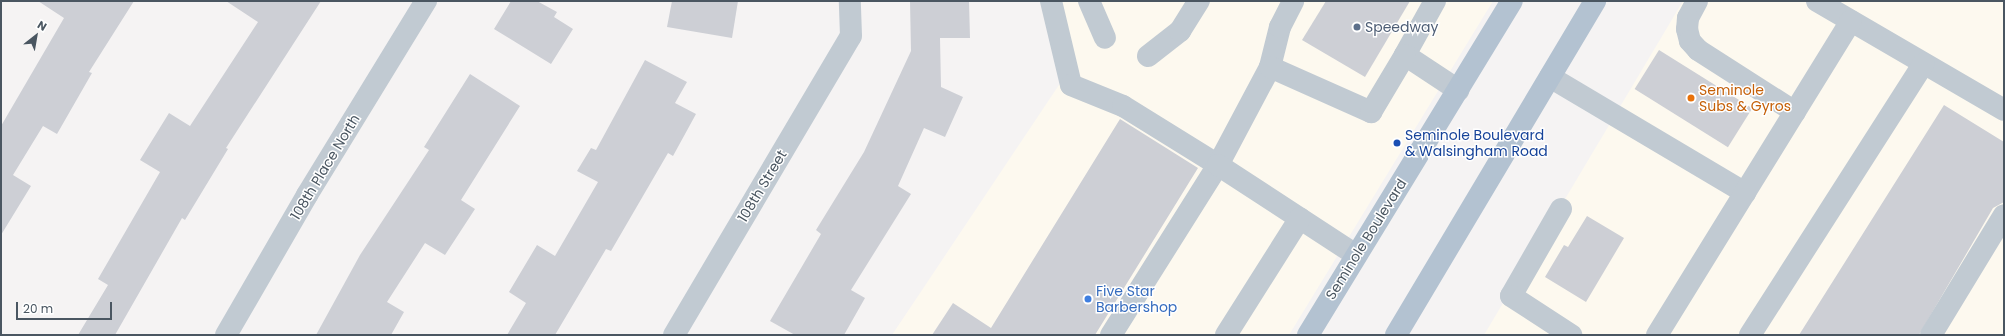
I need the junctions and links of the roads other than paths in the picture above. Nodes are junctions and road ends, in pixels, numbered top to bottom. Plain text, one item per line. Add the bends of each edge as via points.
1 (426, 1) edge
2 (850, 1) edge
3 (1051, 1) edge
4 (1090, 1) edge
5 (1199, 1) edge
6 (1293, 1) edge
7 (1435, 1) edge
8 (1512, 1) edge
9 (1595, 1) edge
10 (1697, 1) edge
11 (1816, 1) edge
12 (1851, 22) junction
13 (1105, 38) dead end
14 (1405, 55) junction
15 (1148, 56) dead end
16 (1923, 64) junction
17 (1270, 67) junction
18 (1550, 77) junction
19 (1458, 90) junction
20 (2004, 110) edge
21 (1795, 112) junction
22 (1218, 165) junction
23 (1745, 193) junction
24 (1562, 209) dead end
25 (2004, 215) edge
26 (1300, 218) junction
27 (1356, 255) junction
28 (226, 335) edge
29 (674, 335) edge
30 (1111, 335) edge
31 (1226, 335) edge
32 (1308, 335) edge
33 (1396, 335) edge
34 (1571, 335) edge
35 (1657, 335) edge
36 (1750, 335) edge
37 (1931, 335) edge

1 - 28 street, 108th Place North
2 - 29 street, 108th Street via 851,36
3 - 22 street via 1071,85 1123,106
4 - 13 street
5 - 15 street via 1180,31
6 - 17 street via 1280,27
7 - 14 street
8 - 19 main road, Seminole Boulevard
9 - 18 main road
10 - 21 street via 1688,18 1690,41 1698,50
11 - 12 street
12 - 16 street
12 - 21 street
14 - 17 street via 1370,112
14 - 19 street
16 - 20 street
16 - 36 street
17 - 22 street
18 - 23 street
18 - 33 main road
19 - 27 main road, Seminole Boulevard
21 - 23 street
22 - 26 street
22 - 30 street
23 - 35 street
24 - 34 street via 1511,296
25 - 37 street
26 - 27 street
26 - 31 street
27 - 32 main road, Seminole Boulevard

